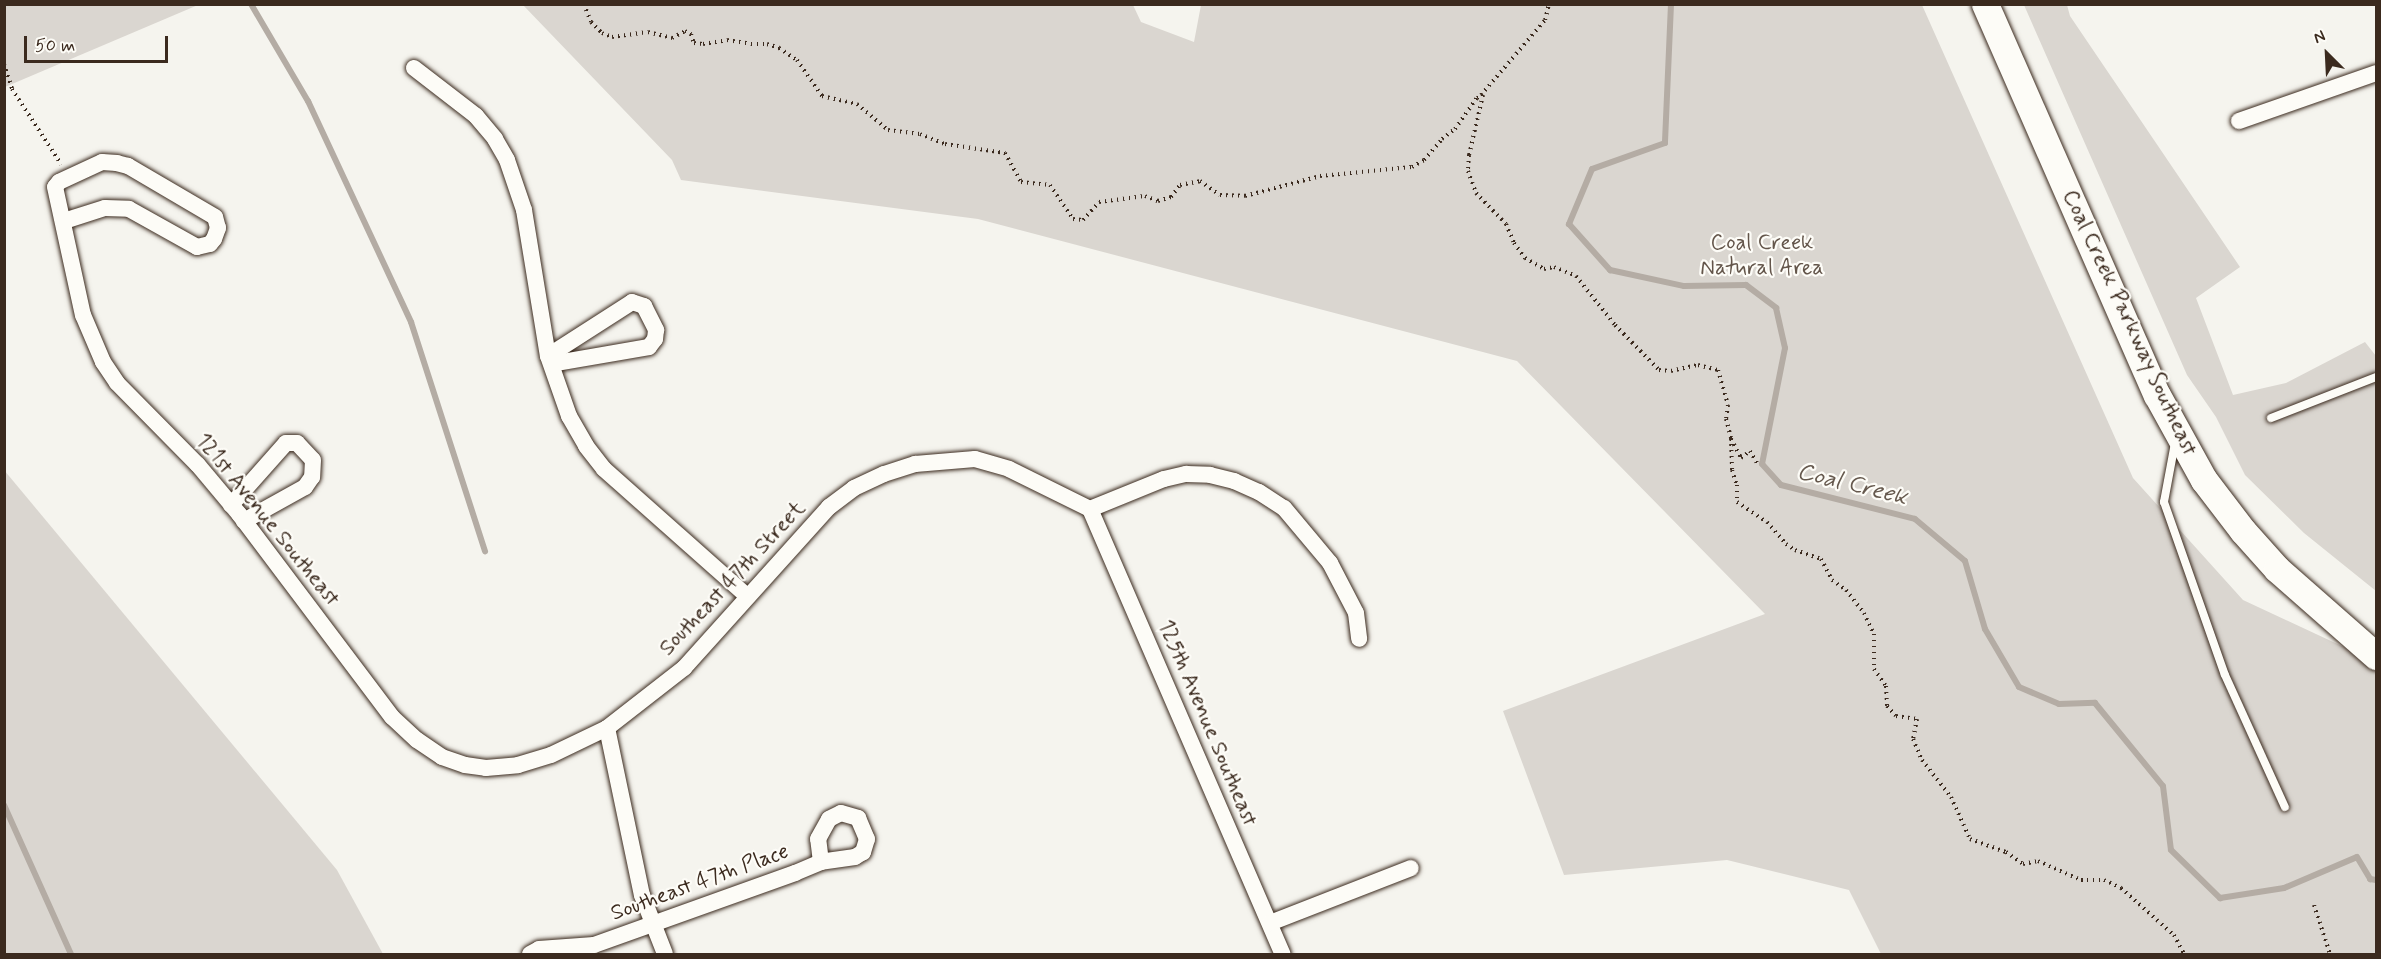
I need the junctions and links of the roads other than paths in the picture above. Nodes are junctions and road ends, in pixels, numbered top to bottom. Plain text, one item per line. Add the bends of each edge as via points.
1 (1984, 4) edge
2 (414, 68) dead end
3 (2376, 73) edge
4 (2239, 121) dead end
5 (64, 221) junction
6 (550, 360) junction
7 (2376, 376) edge
8 (2271, 418) dead end
9 (2177, 434) junction
10 (231, 505) junction
11 (1090, 509) junction
12 (244, 521) junction
13 (747, 596) junction
14 (1359, 639) dead end
15 (2376, 656) edge
16 (607, 728) junction
17 (417, 740) joint
18 (2285, 807) dead end
19 (821, 862) dead end
20 (1411, 868) dead end
21 (1270, 923) junction
22 (652, 924) junction
23 (591, 950) edge
24 (530, 954) edge
25 (665, 954) edge
26 (1283, 954) edge

1 - 9 main road, Coal Creek Parkway Southeast
2 - 6 street via 476,116 507,160 524,210
3 - 4 street
5 - 5 street, 121st Avenue Southeast via 105,208 129,209 197,247 210,244 218,228 215,217 128,166 102,162 55,187
5 - 10 street, 121st Avenue Southeast via 83,315 103,362 117,383 198,465
6 - 6 street via 632,302 644,306 656,330 656,339 649,347
6 - 13 street via 569,417 604,469
7 - 8 lane
9 - 15 main road, Coal Creek Parkway Southeast via 2204,480 2264,554
9 - 18 lane via 2164,502 2225,675
10 - 12 street, 121st Avenue Southeast
10 - 12 street via 286,443 297,443 313,460 312,477 305,487
11 - 13 street, Southeast 47th Street via 1009,469 975,459 915,464 854,488 829,507
11 - 14 street via 1186,474 1226,479 1259,492 1284,508 1330,563 1356,614
11 - 21 street, 125th Avenue Southeast
12 - 17 street, 121st Avenue Southeast via 392,717
13 - 16 street, Southeast 47th Street via 684,668
16 - 17 street, Southeast 47th Street via 551,755 518,765 486,768 442,757
16 - 22 street via 635,864
19 - 22 street, Southeast 47th Place
20 - 21 street
21 - 26 street, 125th Avenue Southeast
22 - 23 street, Southeast 47th Place
22 - 25 street
23 - 24 street, Southeast 47th Place via 539,949

